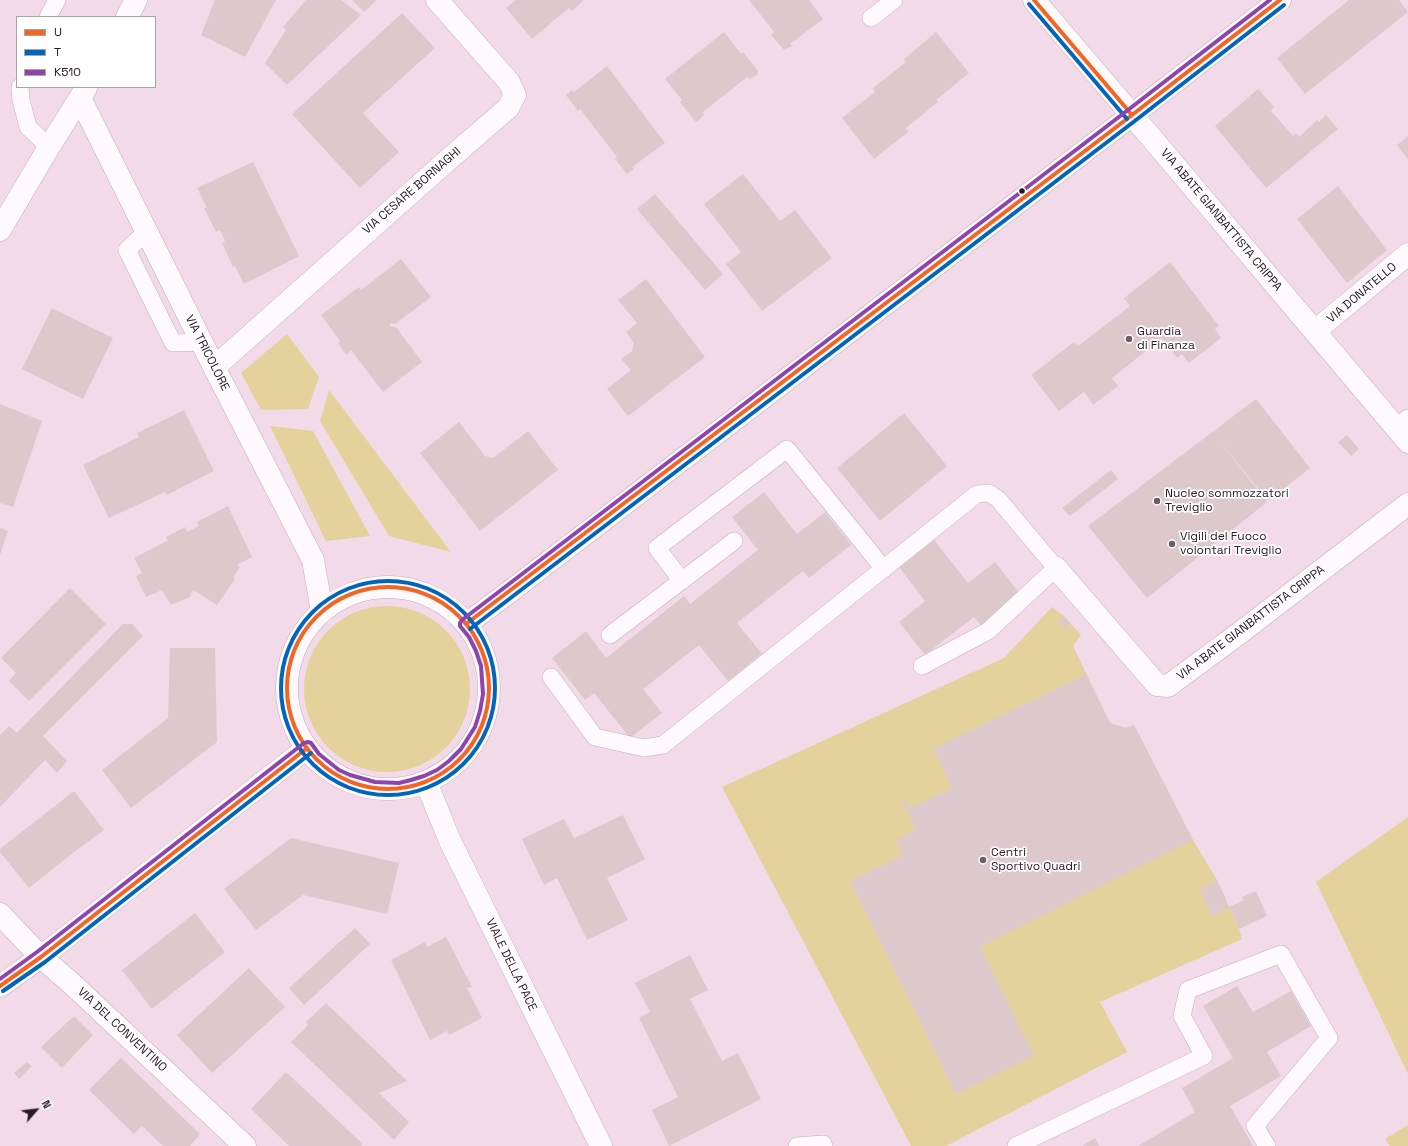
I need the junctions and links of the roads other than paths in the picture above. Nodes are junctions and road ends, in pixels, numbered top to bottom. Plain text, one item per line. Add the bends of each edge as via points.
1 (57, 0) edge
2 (136, 0) edge
3 (437, 0) edge
4 (894, 0) edge
5 (1034, 0) edge
6 (1280, 0) edge
7 (49, 16) edge
8 (128, 16) edge
9 (871, 18) dead end
10 (20, 88) edge
11 (83, 93) edge
12 (1132, 115) junction
13 (49, 147) junction
14 (0, 230) edge
15 (1408, 254) edge
16 (1315, 332) junction
17 (214, 367) junction
18 (1404, 429) edge
19 (1408, 504) edge
20 (734, 541) dead end
21 (1056, 568) junction
22 (884, 569) junction
23 (682, 581) junction
24 (322, 611) junction
25 (466, 624) junction
26 (610, 635) dead end
27 (922, 666) dead end
28 (551, 677) dead end
29 (307, 748) junction
30 (426, 782) junction
31 (0, 914) edge
32 (41, 957) junction
33 (0, 986) edge
34 (245, 1146) edge
35 (601, 1146) edge
36 (797, 1146) edge
37 (824, 1146) edge
38 (1016, 1146) edge
39 (1267, 1146) edge

1 - 7 lane
2 - 8 street
3 - 17 street, VIA CESARE BORNAGHI via 509,82 515,95 508,108
4 - 9 lane
5 - 12 street, VIA ABATE GIANBATTISTA CRIPPA
6 - 12 street
10 - 13 lane via 28,127
11 - 13 street
11 - 17 street, VIA TRICOLORE via 146,232
12 - 16 street, VIA ABATE GIANBATTISTA CRIPPA
12 - 25 street
13 - 14 street
15 - 16 street, VIA DONATELLO
16 - 18 street, VIA ABATE GIANBATTISTA CRIPPA
17 - 24 street, VIA TRICOLORE via 313,560
19 - 21 street, VIA ABATE GIANBATTISTA CRIPPA via 1168,686 1157,684
20 - 23 lane
21 - 22 lane via 998,499 989,493 977,494
21 - 27 lane via 988,632
22 - 23 lane via 787,449 657,548
22 - 28 lane via 663,745 644,748 596,737
23 - 26 lane
24 - 25 street via 351,594 376,587 396,587 425,594 440,601
24 - 29 street via 302,634 288,672 290,712
25 - 30 street via 476,639 487,665 489,694 486,712 481,729 466,753 453,766
29 - 30 street via 336,775 362,786 400,789
29 - 32 street
30 - 35 street, VIALE DELLA PACE via 450,841
31 - 32 street, VIA DEL CONVENTINO
32 - 33 street
32 - 34 street, VIA DEL CONVENTINO
36 - 37 lane
38 - 39 lane via 1204,1056 1182,1016 1188,990 1281,954 1328,1038 1255,1126

